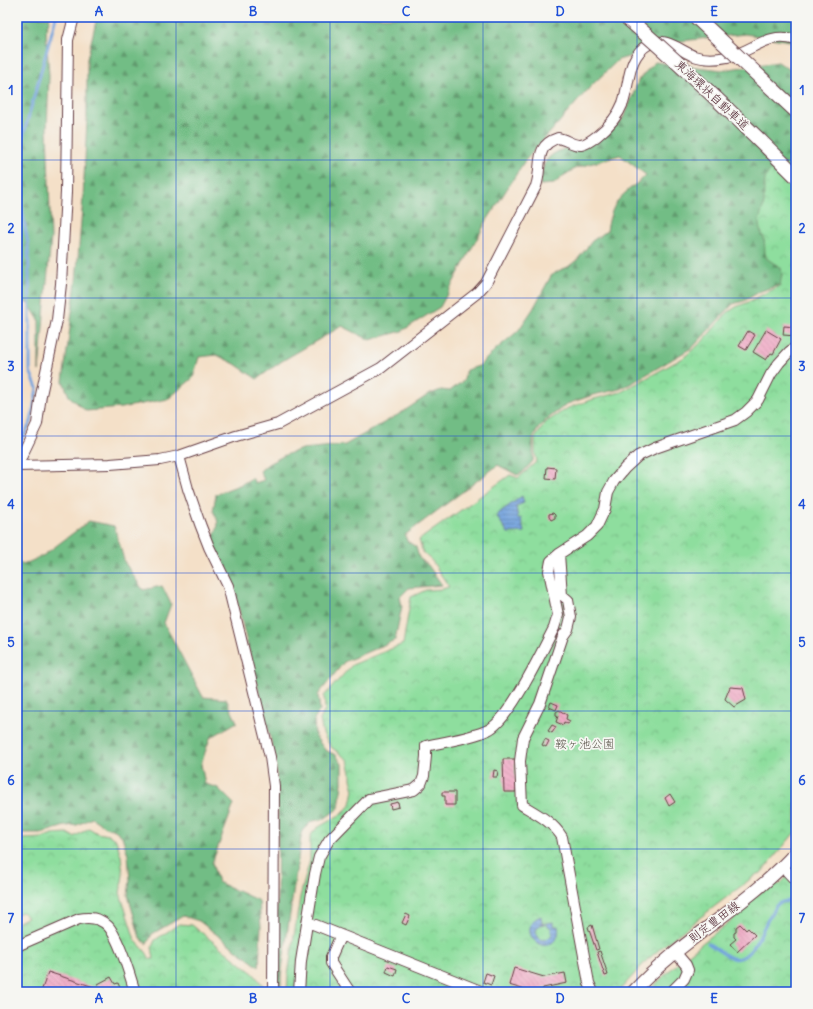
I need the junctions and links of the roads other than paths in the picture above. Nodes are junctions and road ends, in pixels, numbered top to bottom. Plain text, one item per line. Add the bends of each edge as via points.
1 (74, 17) edge
2 (626, 17) edge
3 (696, 17) edge
4 (796, 40) edge
5 (796, 111) edge
6 (796, 176) edge
7 (796, 347) edge
8 (179, 456) junction
9 (17, 466) edge
10 (559, 554) junction
11 (796, 852) edge
12 (783, 867) junction
13 (796, 881) edge
14 (308, 922) junction
15 (341, 935) junction
16 (17, 946) edge
17 (675, 952) junction
18 (135, 992) edge
19 (273, 992) edge
20 (299, 992) edge
21 (350, 992) edge
22 (483, 992) edge
23 (592, 992) edge
24 (633, 992) edge
25 (671, 992) edge

1 - 9 street via 68,40 66,192 57,320 37,424
2 - 6 highway, 東海環状自動車道, bridge via 752,132
3 - 5 highway, bridge
4 - 8 street via 787,37 774,38 716,59 695,56 667,43 650,44 634,60 623,102 602,132 582,145 558,138 544,147 536,186 486,283 477,293 381,368 278,424
7 - 10 street via 771,374 758,400 735,420 655,448 633,460 614,481 608,492 605,510 597,526 587,536
8 - 9 street via 110,464
8 - 19 street via 208,547 228,586 270,757 274,786
10 - 14 street via 551,562 549,571 558,615 554,628 510,708 500,722 489,730 426,746 421,784 414,790 369,799 329,840 319,857 314,874
10 - 23 street via 562,595 568,600 571,617 540,704 523,738 520,761 522,805 548,821 562,837
11 - 12 main road, 則定豊田線
12 - 13 street
12 - 17 main road, 則定豊田線
14 - 15 street
14 - 20 street
15 - 21 street via 331,957 331,963
15 - 22 street
16 - 18 street via 79,919 96,919 108,926 113,934 123,953
17 - 24 main road, 則定豊田線
17 - 25 street via 688,970 684,979

